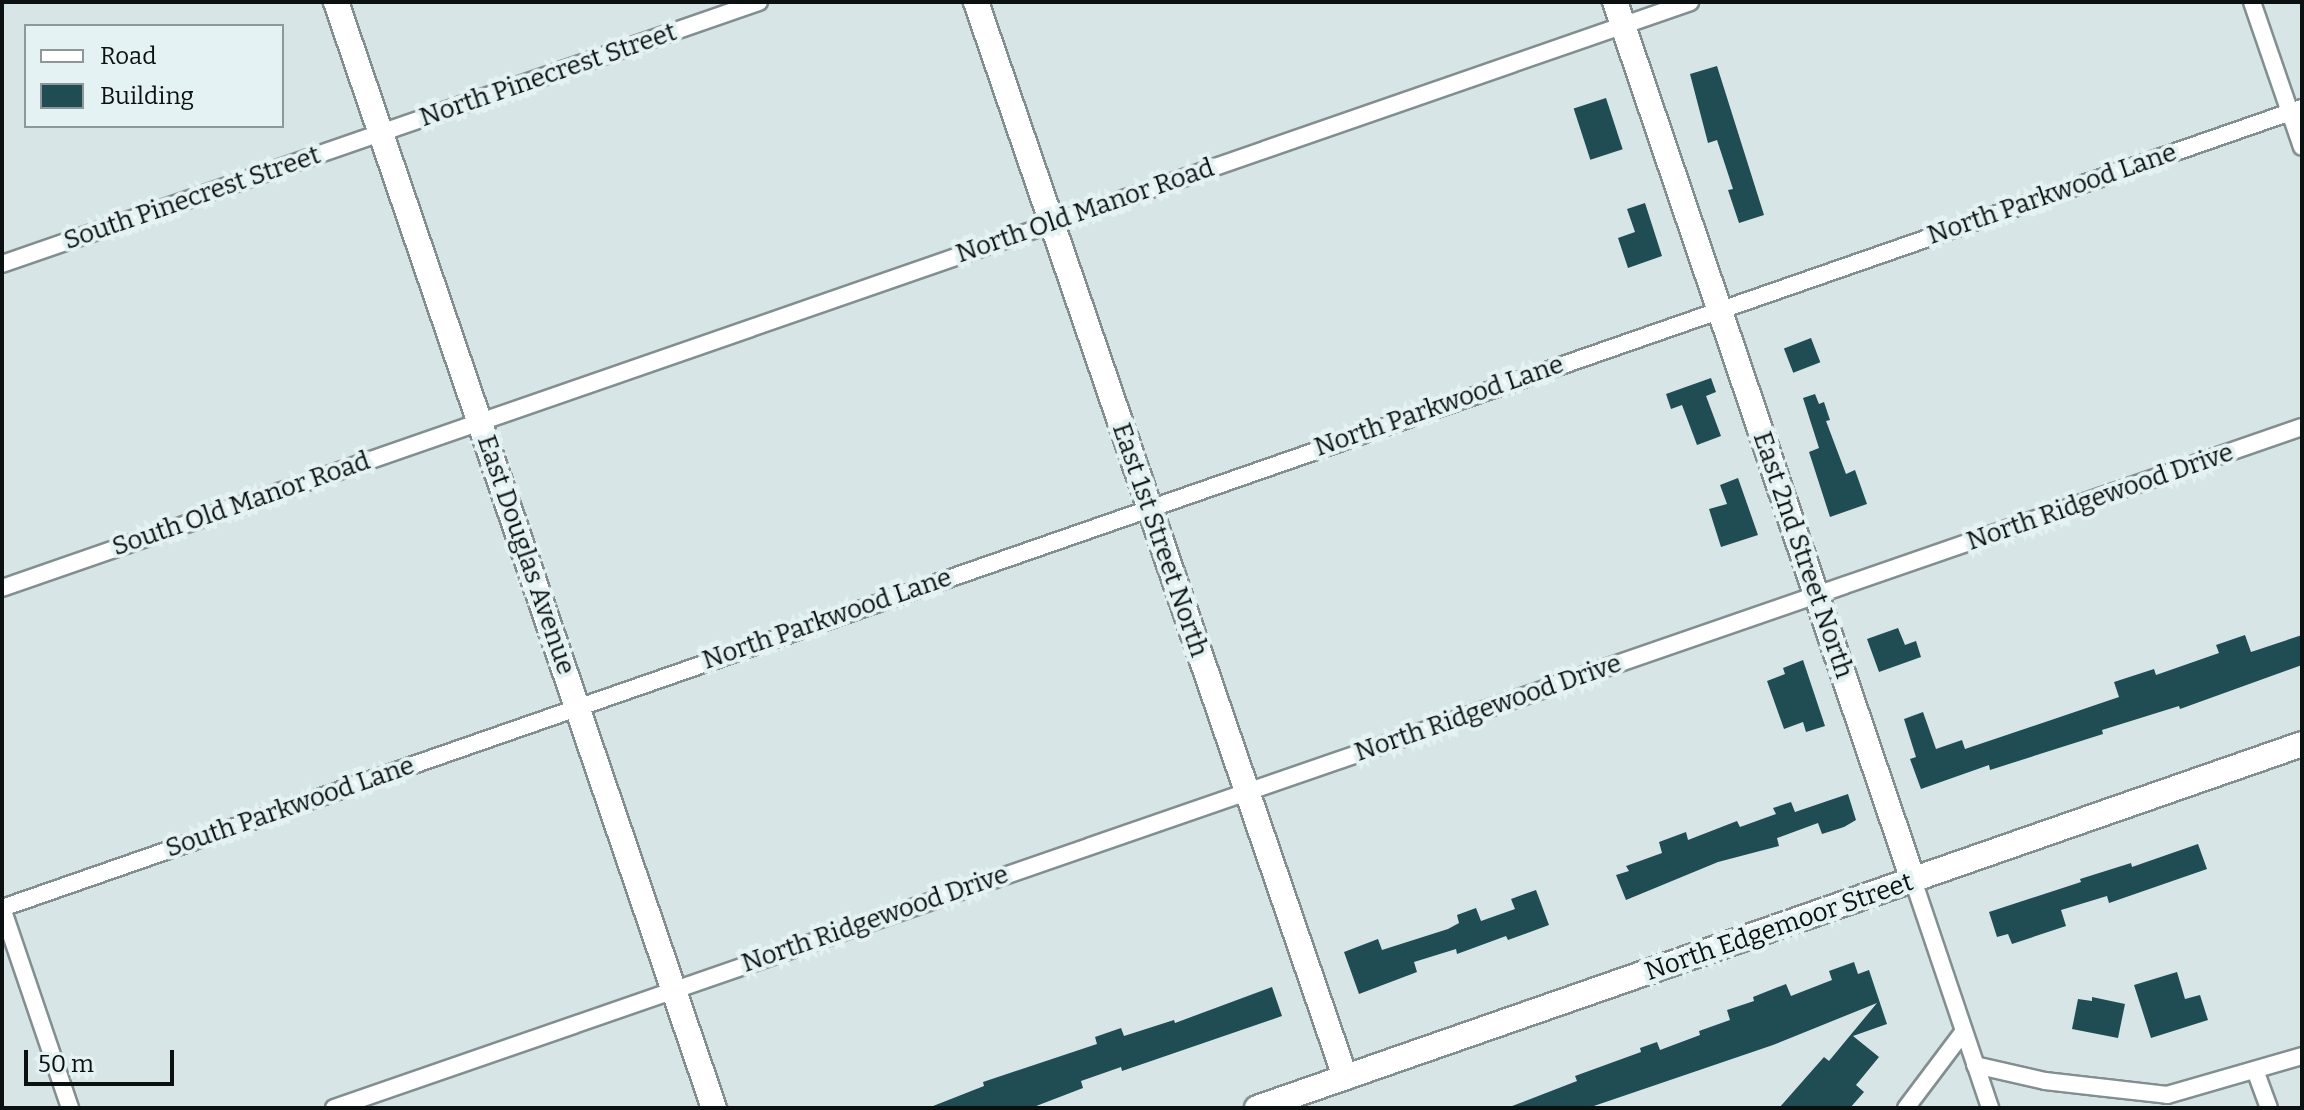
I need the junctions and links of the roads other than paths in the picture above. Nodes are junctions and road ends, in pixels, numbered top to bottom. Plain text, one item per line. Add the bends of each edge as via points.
1 (336, 2) edge
2 (759, 2) edge
3 (976, 2) edge
4 (1690, 2) edge
5 (2252, 2) edge
6 (1619, 14) edge
7 (2296, 110) edge
8 (383, 133) junction
9 (2302, 147) edge
10 (1052, 223) junction
11 (2, 264) edge
12 (1721, 309) junction
13 (481, 420) junction
14 (2302, 427) edge
15 (1149, 507) junction
16 (2, 588) edge
17 (1817, 595) junction
18 (577, 706) junction
19 (2302, 744) edge
20 (1247, 791) junction
21 (1913, 880) junction
22 (2, 908) edge
23 (673, 989) junction
24 (1964, 1031) junction
25 (2302, 1056) edge
26 (1975, 1065) junction
27 (2255, 1070) junction
28 (1345, 1077) junction
29 (70, 1108) edge
30 (334, 1108) edge
31 (714, 1108) edge
32 (1257, 1108) edge
33 (1906, 1108) edge
34 (1990, 1108) edge
35 (2269, 1108) edge

1 - 8 street, East Douglas Avenue
2 - 8 street, North Pinecrest Street
3 - 10 street, East 1st Street North
4 - 6 street, North Old Manor Road
5 - 7 street
6 - 10 street, North Old Manor Road
6 - 12 street, East 2nd Street North
7 - 9 street
7 - 12 street, North Parkwood Lane
8 - 11 street, South Pinecrest Street
8 - 13 street, East Douglas Avenue
10 - 13 street, North Old Manor Road
10 - 15 street, East 1st Street North
12 - 15 street, North Parkwood Lane
12 - 17 street, East 2nd Street North
13 - 16 street, South Old Manor Road
13 - 18 street, East Douglas Avenue
14 - 17 street, North Ridgewood Drive
15 - 18 street, North Parkwood Lane
15 - 20 street, East 1st Street North
17 - 20 street, North Ridgewood Drive
17 - 21 street, East 2nd Street North
18 - 22 street, South Parkwood Lane
18 - 23 street, East Douglas Avenue
19 - 21 street, North Edgemoor Street
20 - 23 street, North Ridgewood Drive
20 - 28 street, East 1st Street North
21 - 24 street, East 2nd Street North
21 - 28 street, North Edgemoor Street
22 - 29 street
23 - 30 street, North Ridgewood Drive
23 - 31 street, East Douglas Avenue
24 - 26 street, East 2nd Street North
24 - 33 street
25 - 27 street
26 - 27 street via 2045,1081 2167,1095
26 - 34 street, East 2nd Street North
27 - 35 street
28 - 32 street, North Edgemoor Street

